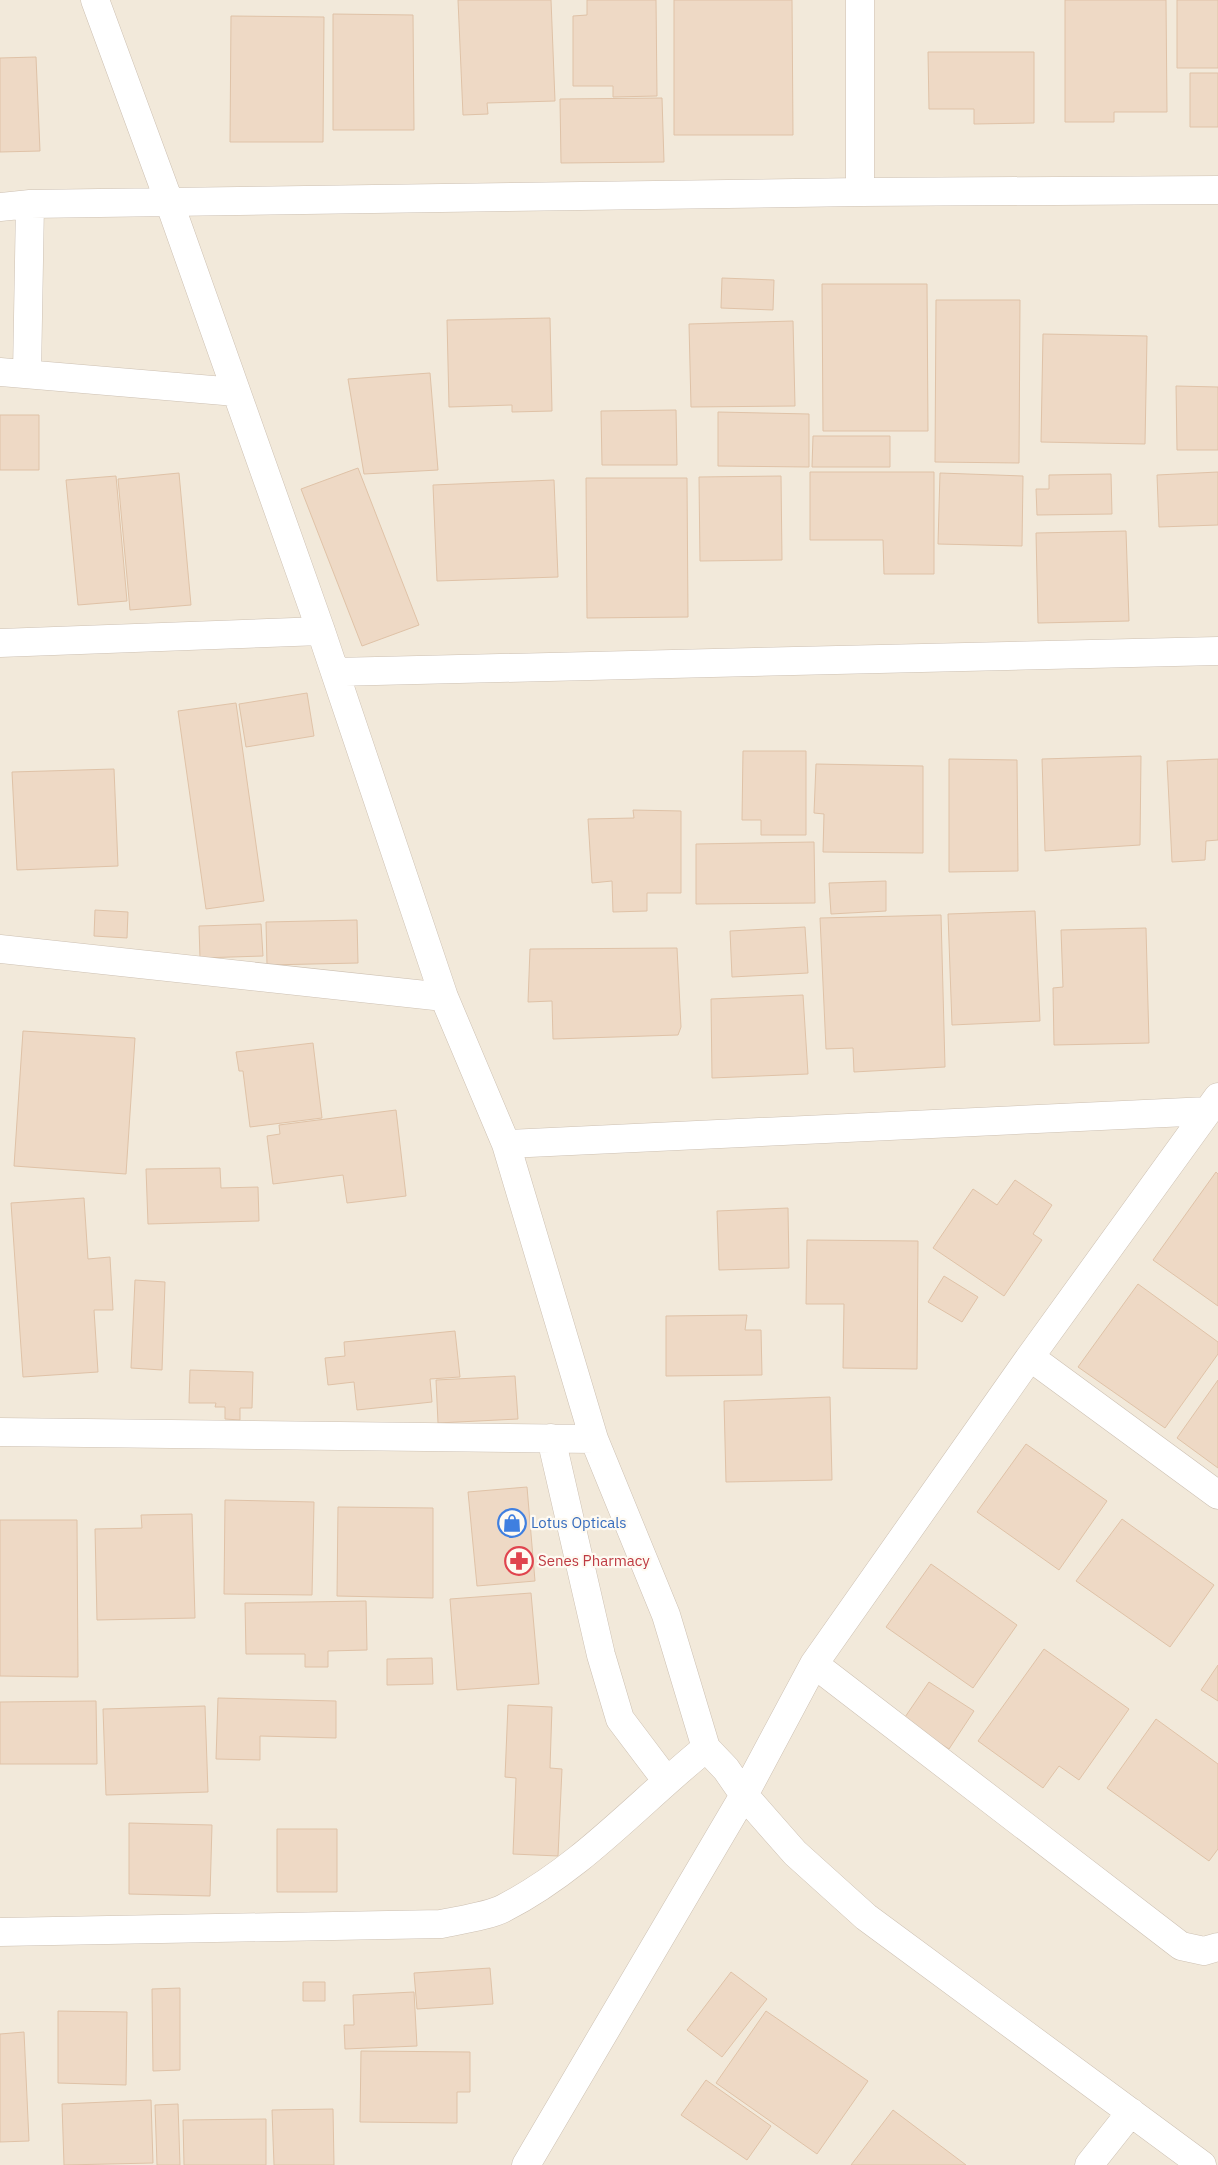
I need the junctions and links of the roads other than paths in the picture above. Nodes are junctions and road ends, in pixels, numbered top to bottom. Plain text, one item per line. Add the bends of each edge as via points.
1 (95, 0) edge
2 (860, 0) edge
3 (1218, 190) edge
4 (860, 192) junction
5 (30, 204) junction
6 (170, 204) junction
7 (0, 207) edge
8 (0, 372) edge
9 (27, 374) junction
10 (236, 392) junction
11 (321, 631) junction
12 (0, 643) edge
13 (1218, 652) edge
14 (335, 672) junction
15 (0, 949) edge
16 (444, 997) junction
17 (1215, 1103) edge
18 (506, 1144) junction
19 (1030, 1357) junction
20 (0, 1432) edge
21 (552, 1438) junction
22 (594, 1439) junction
23 (1218, 1495) edge
24 (814, 1664) junction
25 (706, 1748) junction
26 (666, 1780) junction
27 (744, 1795) junction
28 (0, 1932) edge
29 (1218, 1947) edge
30 (1131, 2112) junction
31 (526, 2165) edge
32 (1089, 2165) edge
33 (1202, 2165) edge

1 - 6 street
2 - 4 street
3 - 4 street
4 - 6 street
5 - 6 street
5 - 7 street
5 - 9 street
6 - 10 street
8 - 9 street
9 - 10 street
10 - 11 street
11 - 12 street
11 - 14 street
13 - 14 street
14 - 16 street
15 - 16 street
16 - 18 street
17 - 18 street
17 - 19 street
18 - 22 street
19 - 23 street
19 - 24 street
20 - 21 street
21 - 22 street
21 - 26 street via 601,1655 620,1719
22 - 25 street via 666,1615
24 - 27 street
24 - 29 street via 1181,1946 1204,1951
25 - 26 street
25 - 27 street
26 - 28 street via 607,1837 562,1873 502,1909 441,1924
27 - 30 street via 795,1854 866,1917
27 - 31 street
30 - 32 street
30 - 33 street

